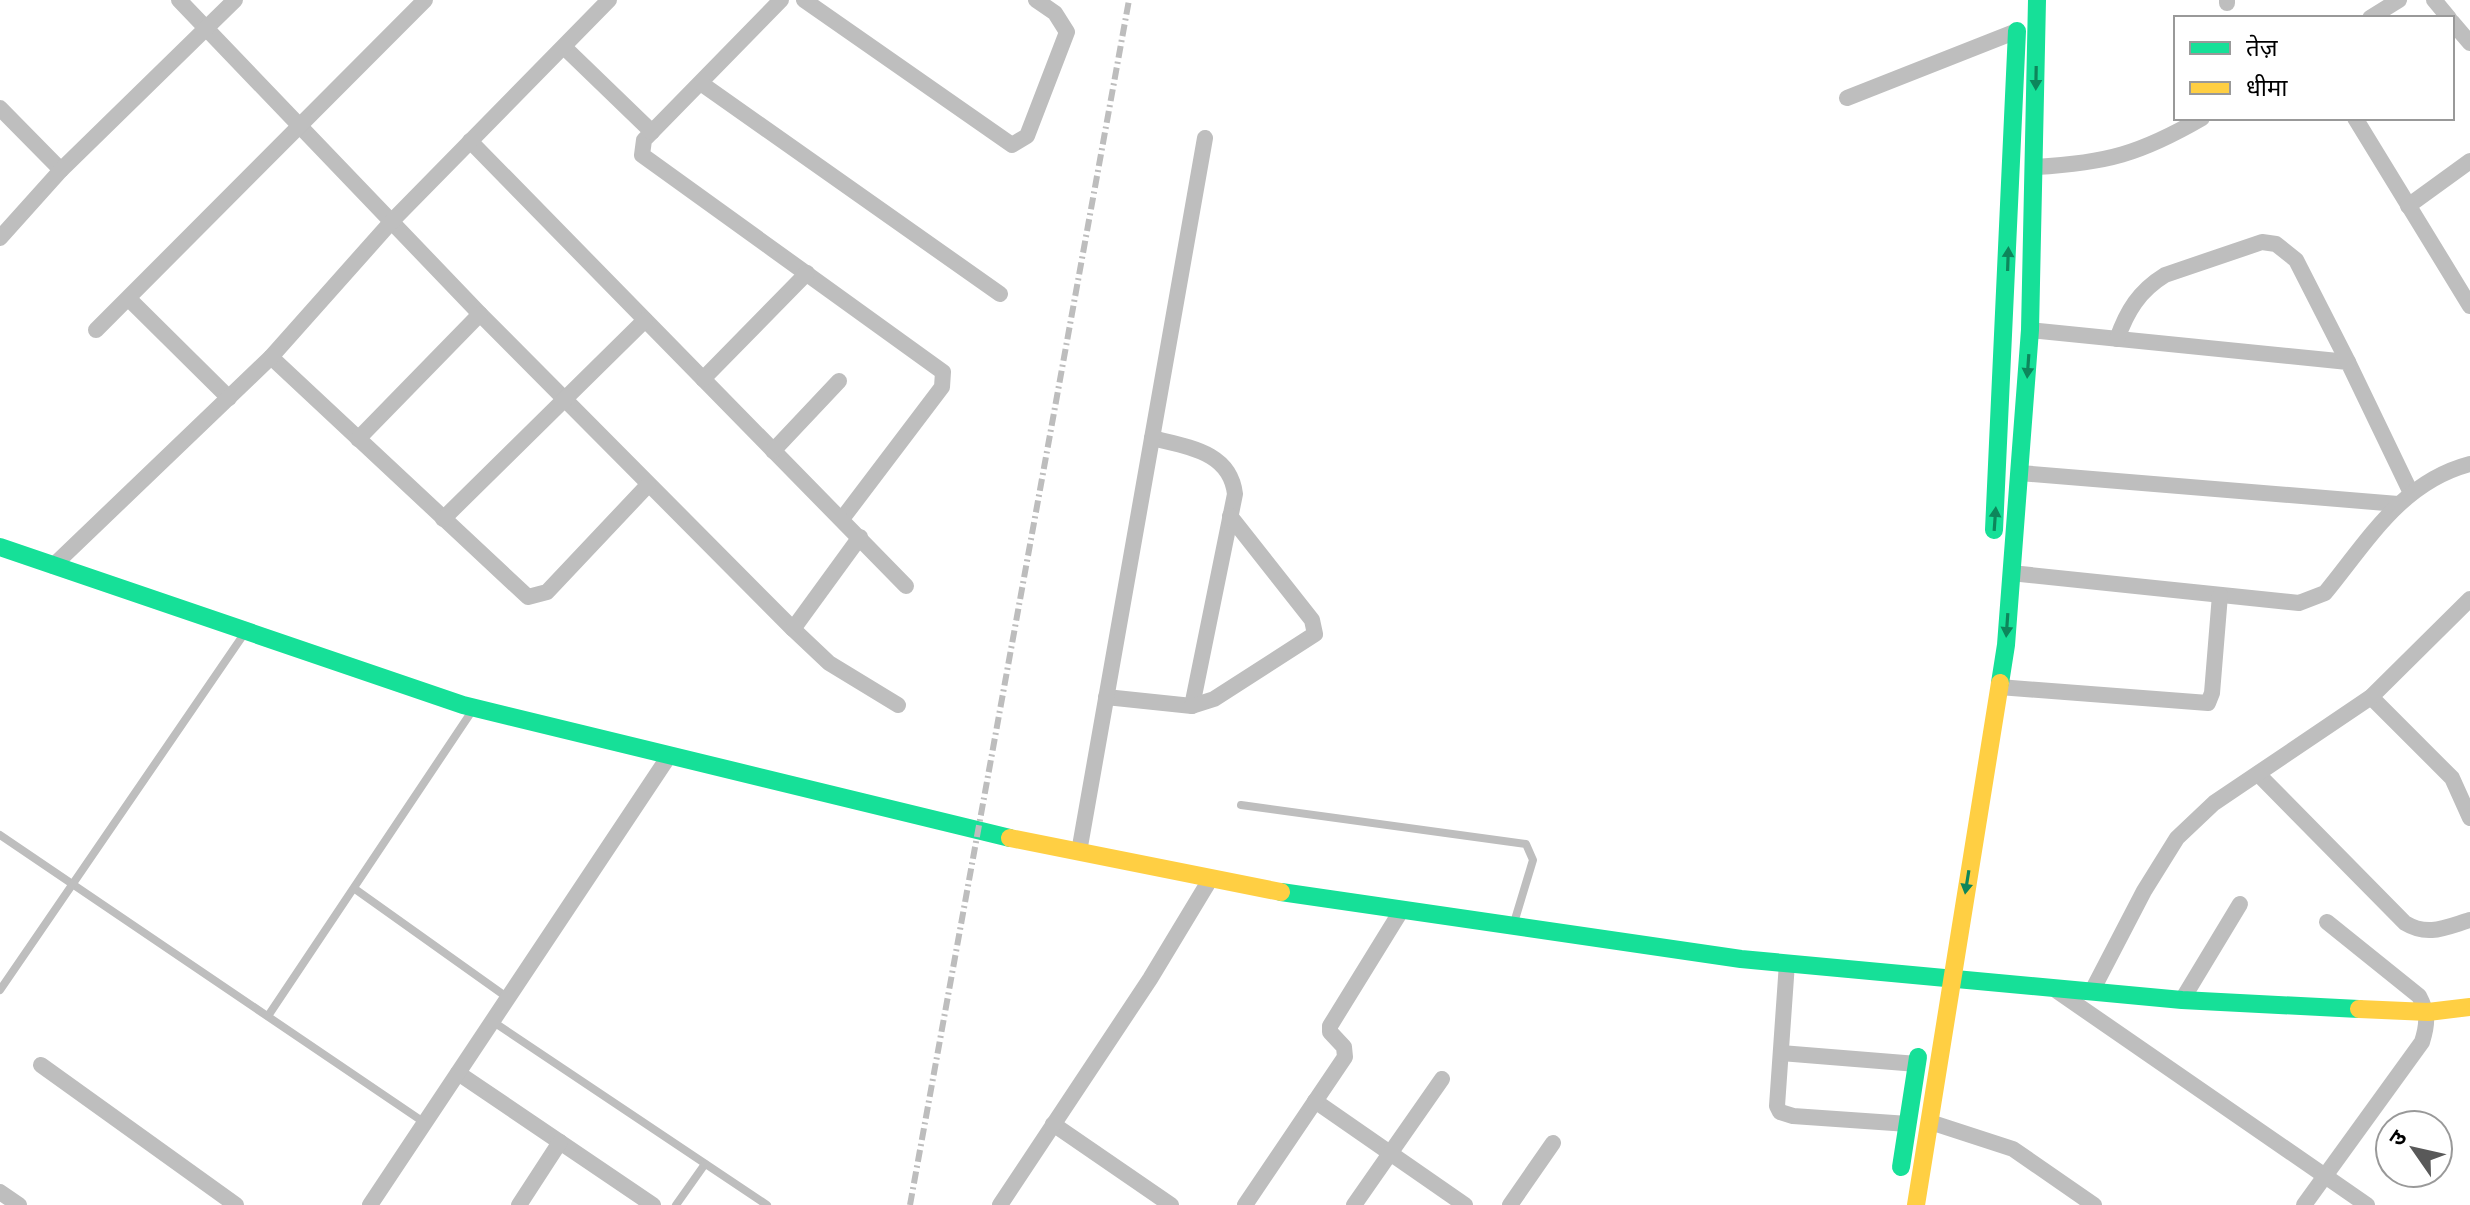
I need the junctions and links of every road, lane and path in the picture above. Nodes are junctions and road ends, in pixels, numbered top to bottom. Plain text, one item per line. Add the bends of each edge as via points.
1 (179, 0) edge
2 (235, 0) edge
3 (425, 0) edge
4 (609, 0) edge
5 (781, 0) edge
6 (804, 0) edge
7 (1036, 0) edge
8 (2037, 0) edge
9 (2399, 0) edge
10 (2434, 0) edge
11 (2373, 16) edge
12 (2447, 16) edge
13 (2017, 23) joint
14 (2454, 25) edge
15 (207, 29) junction
16 (2470, 43) edge
17 (564, 47) junction
18 (702, 84) junction
19 (1847, 98) dead end
20 (1, 111) edge
21 (2198, 120) edge
22 (2356, 120) edge
23 (301, 128) junction
24 (652, 132) junction
25 (1205, 138) dead end
26 (470, 141) junction
27 (2470, 161) edge
28 (2036, 167) junction
29 (61, 170) junction
30 (2408, 206) junction
31 (392, 221) junction
32 (0, 238) edge
33 (807, 273) junction
34 (1000, 294) dead end
35 (129, 299) junction
36 (2470, 306) edge
37 (480, 314) junction
38 (645, 320) junction
39 (96, 330) dead end
40 (2030, 330) junction
41 (2117, 339) junction
42 (271, 357) junction
43 (2348, 362) junction
44 (703, 379) junction
45 (839, 381) dead end
46 (229, 398) junction
47 (565, 399) junction
48 (1152, 438) junction
49 (358, 439) junction
50 (773, 451) junction
51 (2470, 464) edge
52 (2020, 473) junction
53 (648, 485) junction
54 (2404, 498) junction
55 (1230, 516) junction
56 (443, 519) junction
57 (842, 519) junction
58 (860, 537) junction
59 (0, 547) edge
60 (1993, 551) dead end
61 (53, 566) junction
62 (2011, 573) junction
63 (906, 586) dead end
64 (2220, 595) junction
65 (2470, 599) edge
66 (793, 629) junction
67 (246, 631) junction
68 (1999, 687) junction
69 (1106, 697) junction
70 (2371, 697) junction
71 (898, 705) dead end
72 (1192, 706) junction
73 (474, 708) junction
74 (669, 756) junction
75 (2258, 774) junction
76 (1241, 805) dead end
77 (2470, 818) edge
78 (0, 835) edge
79 (1079, 852) junction
80 (1211, 878) junction
81 (73, 884) junction
82 (355, 889) junction
83 (2240, 904) dead end
84 (1401, 911) junction
85 (2470, 920) edge
86 (2327, 922) dead end
87 (1513, 927) junction
88 (1787, 963) junction
89 (1951, 979) junction
90 (2052, 987) junction
91 (0, 990) edge
92 (2092, 991) junction
93 (508, 998) junction
94 (2182, 1000) junction
95 (2470, 1007) edge
96 (2428, 1012) junction
97 (268, 1016) junction
98 (492, 1021) junction
99 (1922, 1035) dead end
100 (1781, 1053) junction
101 (1917, 1064) junction
102 (41, 1065) dead end
103 (458, 1073) junction
104 (1442, 1079) dead end
105 (1315, 1101) junction
106 (1930, 1122) junction
107 (425, 1123) junction
108 (1053, 1124) junction
109 (1908, 1124) junction
110 (560, 1142) junction
111 (1553, 1143) dead end
112 (1390, 1153) junction
113 (705, 1164) junction
114 (2325, 1176) junction
115 (1899, 1184) dead end
116 (0, 1192) edge
117 (19, 1205) edge
118 (236, 1205) edge
119 (370, 1205) edge
120 (519, 1205) edge
121 (653, 1205) edge
122 (676, 1205) edge
123 (767, 1205) edge
124 (1000, 1205) edge
125 (1171, 1205) edge
126 (1245, 1205) edge
127 (1354, 1205) edge
128 (1465, 1205) edge
129 (1510, 1205) edge
130 (1916, 1205) edge
131 (2094, 1205) edge
132 (2304, 1205) edge
133 (2367, 1205) edge

1 - 15 street
2 - 15 street
3 - 23 street
4 - 17 street
5 - 18 street
6 - 7 street via 1012,145 1027,136 1067,32 1055,13
8 -> 28 main road
9 - 11 street
10 - 12 street
13 - 19 street
60 -> 13 main road
14 - 16 street
15 - 23 street
15 - 29 street
17 - 24 street
17 - 26 street
18 - 24 street
18 - 34 street
20 - 29 street
21 - 28 street via 2115,160
22 - 30 street
23 - 31 street
23 - 35 street
24 - 33 street via 641,148 649,162
25 - 48 street
26 - 31 street
26 - 38 street
27 - 30 street
28 - 40 main road
29 - 32 street
30 - 36 street
31 - 37 street
31 - 42 street
33 - 44 street
33 - 57 street via 938,366 944,380
35 - 39 street
35 - 46 street
37 - 47 street
37 - 49 street
38 - 44 street
38 - 47 street
40 - 41 street
40 -> 52 main road
41 - 43 street
41 - 43 street via 2126,315 2151,284 2262,242 2276,244 2296,260
42 - 46 street
42 - 49 street
43 - 54 street
44 - 50 street
45 - 50 street
46 - 61 street
47 - 53 street
47 - 56 street
48 - 55 street via 1199,450 1224,466 1235,494
48 - 69 street
49 - 56 street
50 - 57 street
51 - 54 street
52 - 54 street via 2193,490
52 - 62 main road
53 - 56 street via 537,597 520,592
53 - 66 street
54 - 64 street via 2325,593 2311,601
55 - 72 street
55 - 72 street via 1312,620 1315,634 1214,699
57 - 58 street
58 - 63 street
58 - 66 street
59 - 61 main road
61 - 67 main road
62 - 64 street
62 -> 68 main road
64 - 68 street via 2208,703
65 - 70 street
66 - 71 street via 829,663
67 - 73 main road
67 - 81 lane
68 -> 89 main road
69 - 72 street
69 - 79 street
70 - 75 street
70 - 77 street via 2452,778
73 - 74 main road
73 - 82 lane
74 - 79 main road
74 - 93 street
75 - 85 street via 2405,923 2432,932
75 - 92 street via 2214,803 2177,838
76 - 87 lane via 1526,844 1533,860
78 - 81 lane
79 - 80 main road
80 - 84 main road
80 - 108 street
81 - 91 lane
81 - 97 lane
82 - 93 lane
82 - 97 lane
83 - 94 street
84 - 87 main road
84 - 105 street via 1333,1020 1330,1032 1344,1047 1345,1057
86 - 96 street via 2405,982
87 - 88 main road
88 - 89 main road
88 - 100 street
89 - 90 main road
89 - 106 main road
90 - 92 main road
90 - 114 street
92 - 94 main road
93 - 98 street
94 - 96 main road
95 - 96 main road
96 - 114 street via 2422,1042
97 - 107 lane
98 - 103 street
98 - 113 lane
99 - 101 main road
100 - 101 street
100 - 109 street via 1780,1112
101 - 109 main road
102 - 118 street
103 - 107 street
103 - 110 street
104 - 112 street
105 - 112 street
105 - 126 street
106 - 130 main road
106 - 131 street via 2013,1149
107 - 119 street
108 - 124 street
108 - 125 street
109 - 115 main road
110 - 120 street
110 - 121 street
111 - 129 street
112 - 127 street
112 - 128 street
113 - 122 lane
113 - 123 lane
114 - 132 street
114 - 133 street
116 - 117 street

